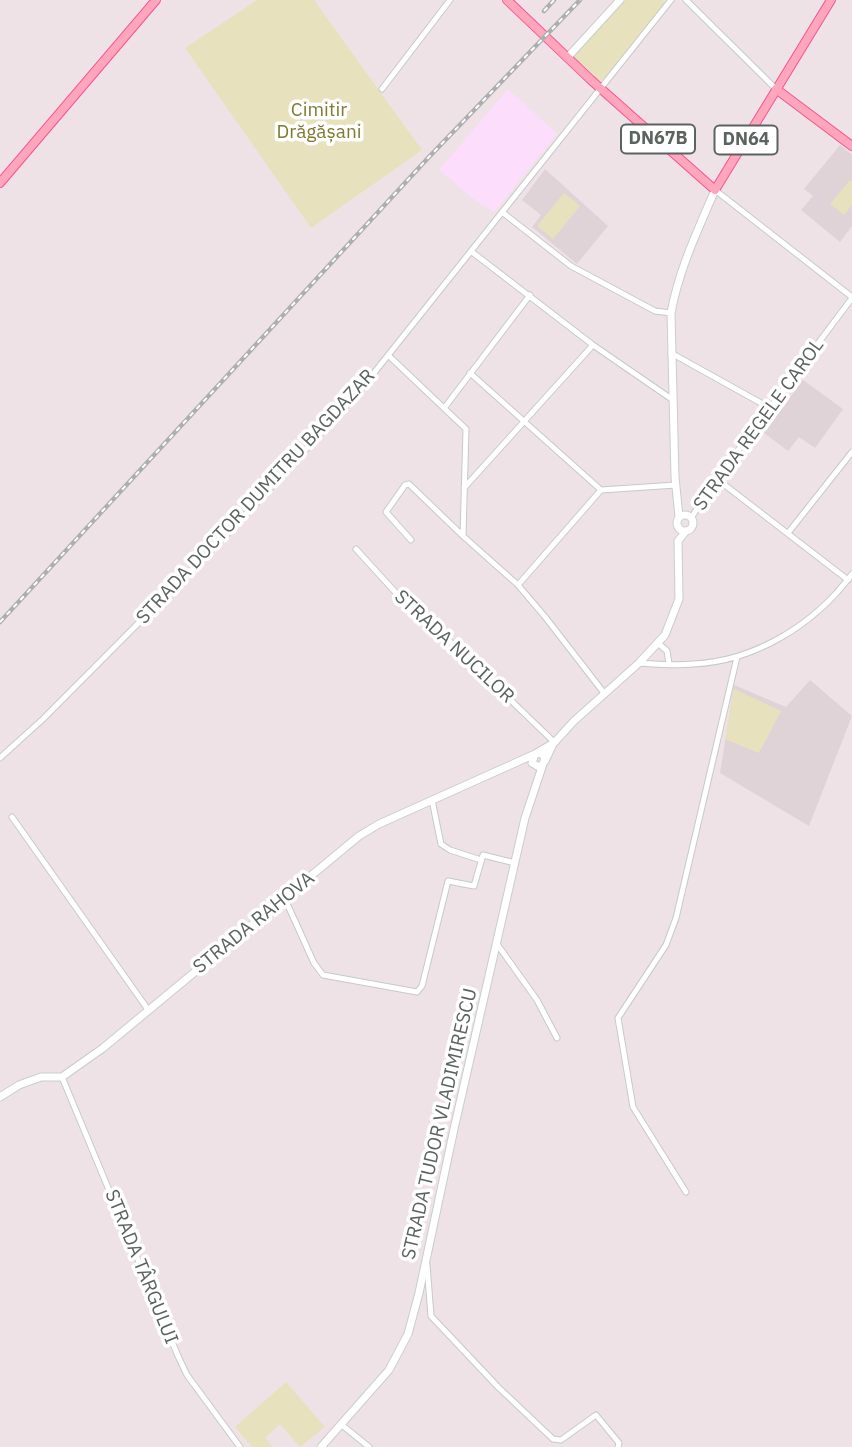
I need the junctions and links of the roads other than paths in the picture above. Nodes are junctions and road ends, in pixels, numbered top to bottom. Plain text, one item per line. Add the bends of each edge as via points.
1 (156, 0) edge
2 (450, 0) edge
3 (620, 0) edge
4 (671, 0) edge
5 (686, 0) edge
6 (831, 0) edge
7 (509, 1) edge
8 (567, 58) junction
9 (382, 89) dead end
10 (600, 89) junction
11 (776, 89) junction
12 (852, 146) edge
13 (0, 183) edge
14 (715, 190) junction
15 (502, 212) junction
16 (472, 252) junction
17 (530, 295) junction
18 (852, 298) edge
19 (671, 313) junction
20 (593, 345) junction
21 (671, 353) junction
22 (388, 355) junction
23 (470, 373) junction
24 (673, 400) junction
25 (445, 407) junction
26 (769, 408) junction
27 (524, 421) junction
28 (851, 456) edge
29 (717, 479) junction
30 (676, 485) junction
31 (464, 488) junction
32 (601, 490) junction
33 (679, 517) junction
34 (691, 518) junction
35 (678, 526) junction
36 (686, 531) junction
37 (788, 533) junction
38 (463, 536) junction
39 (411, 540) dead end
40 (678, 541) junction
41 (356, 549) dead end
42 (852, 574) edge
43 (848, 580) junction
44 (518, 585) junction
45 (659, 644) junction
46 (737, 657) junction
47 (639, 663) junction
48 (669, 664) junction
49 (604, 693) junction
50 (554, 743) junction
51 (0, 758) edge
52 (534, 759) junction
53 (544, 762) junction
54 (537, 781) junction
55 (432, 800) junction
56 (12, 817) dead end
57 (481, 860) junction
58 (515, 863) junction
59 (285, 899) junction
60 (497, 944) junction
61 (149, 1011) junction
62 (557, 1038) dead end
63 (62, 1077) junction
64 (0, 1097) edge
65 (686, 1192) dead end
66 (426, 1259) junction
67 (342, 1425) junction
68 (240, 1447) edge
69 (321, 1447) edge
70 (369, 1447) edge
71 (618, 1447) edge

1 - 13 main road
2 - 9 street
3 - 8 main road
4 - 10 street, STRADA DOCTOR DUMITRU BAGDAZAR
5 - 11 street
6 - 11 main road, STRADA TUDOR VLADIMIRESCU / DN64
7 - 8 main road, DN67B
8 - 10 main road, DN67B
10 - 14 main road, DN67B
10 - 15 street, STRADA DOCTOR DUMITRU BAGDAZAR
11 - 12 main road
11 - 14 main road, STRADA TUDOR VLADIMIRESCU / DN64
14 - 18 street, DN67B
14 - 19 main road, STRADA TUDOR VLADIMIRESCU / DN64 via 685,261
15 - 16 street, STRADA DOCTOR DUMITRU BAGDAZAR
15 - 19 street via 570,266 656,311
16 - 17 street
16 - 22 street, STRADA DOCTOR DUMITRU BAGDAZAR
17 - 20 street
17 - 23 street
18 - 26 street, STRADA REGELE CAROL
19 - 21 main road, STRADA TUDOR VLADIMIRESCU / DN64
20 - 24 street
20 - 27 street
21 - 24 main road, STRADA TUDOR VLADIMIRESCU / DN64
21 - 26 street
22 - 25 street
22 - 51 street, STRADA DOCTOR DUMITRU BAGDAZAR via 234,527
23 - 25 street
23 - 27 street
24 - 30 main road, STRADA TUDOR VLADIMIRESCU / DN64
25 - 31 street via 467,429
26 - 29 street, STRADA REGELE CAROL
27 - 31 street
27 - 32 street
28 - 37 street
29 - 34 street, STRADA REGELE CAROL
29 - 37 street
30 - 32 street
30 - 33 main road, STRADA TUDOR VLADIMIRESCU / DN64
31 - 38 street
32 - 44 street
33 - 34 main road
33 - 35 main road, STRADA TUDOR VLADIMIRESCU
34 - 36 main road via 692,527
35 - 36 main road
35 - 40 main road, STRADA TUDOR VLADIMIRESCU
36 - 40 main road
37 - 43 street
38 - 39 street via 410,484 386,512
38 - 44 street
40 - 45 main road, STRADA TUDOR VLADIMIRESCU via 679,599
41 - 50 street, STRADA NUCILOR
42 - 43 street
43 - 46 street via 810,619
44 - 49 street
45 - 47 main road, STRADA TUDOR VLADIMIRESCU
45 - 48 street via 667,652
46 - 48 street
46 - 65 street via 676,918 666,945 618,1018 633,1107
47 - 48 street
47 - 49 main road, STRADA TUDOR VLADIMIRESCU
49 - 50 main road, STRADA TUDOR VLADIMIRESCU
50 - 52 main road, STRADA TUDOR VLADIMIRESCU
50 - 53 main road, STRADA TUDOR VLADIMIRESCU
52 - 53 main road via 544,756
52 - 53 main road via 539,767
52 - 54 main road, STRADA TUDOR VLADIMIRESCU
52 - 55 main road, STRADA RAHOVA via 519,761
53 - 54 main road, STRADA TUDOR VLADIMIRESCU
54 - 58 main road, STRADA TUDOR VLADIMIRESCU
55 - 57 street via 441,844
55 - 59 main road, STRADA RAHOVA via 359,836
56 - 61 street
57 - 58 street via 483,855
57 - 59 street via 474,886 448,881 422,986 416,992 323,975
58 - 60 main road, STRADA TUDOR VLADIMIRESCU
59 - 61 main road, STRADA RAHOVA
60 - 62 street via 537,1000
60 - 66 main road, STRADA TUDOR VLADIMIRESCU
61 - 63 main road, STRADA RAHOVA
63 - 64 main road, STRADA RAHOVA via 41,1077
63 - 68 street, STRADA TÂRGULUI via 187,1376
66 - 67 main road, STRADA TUDOR VLADIMIRESCU via 399,1352
66 - 71 street via 431,1316 498,1387 553,1439 561,1440 596,1415 614,1434
67 - 69 main road, STRADA TUDOR VLADIMIRESCU
67 - 70 street

